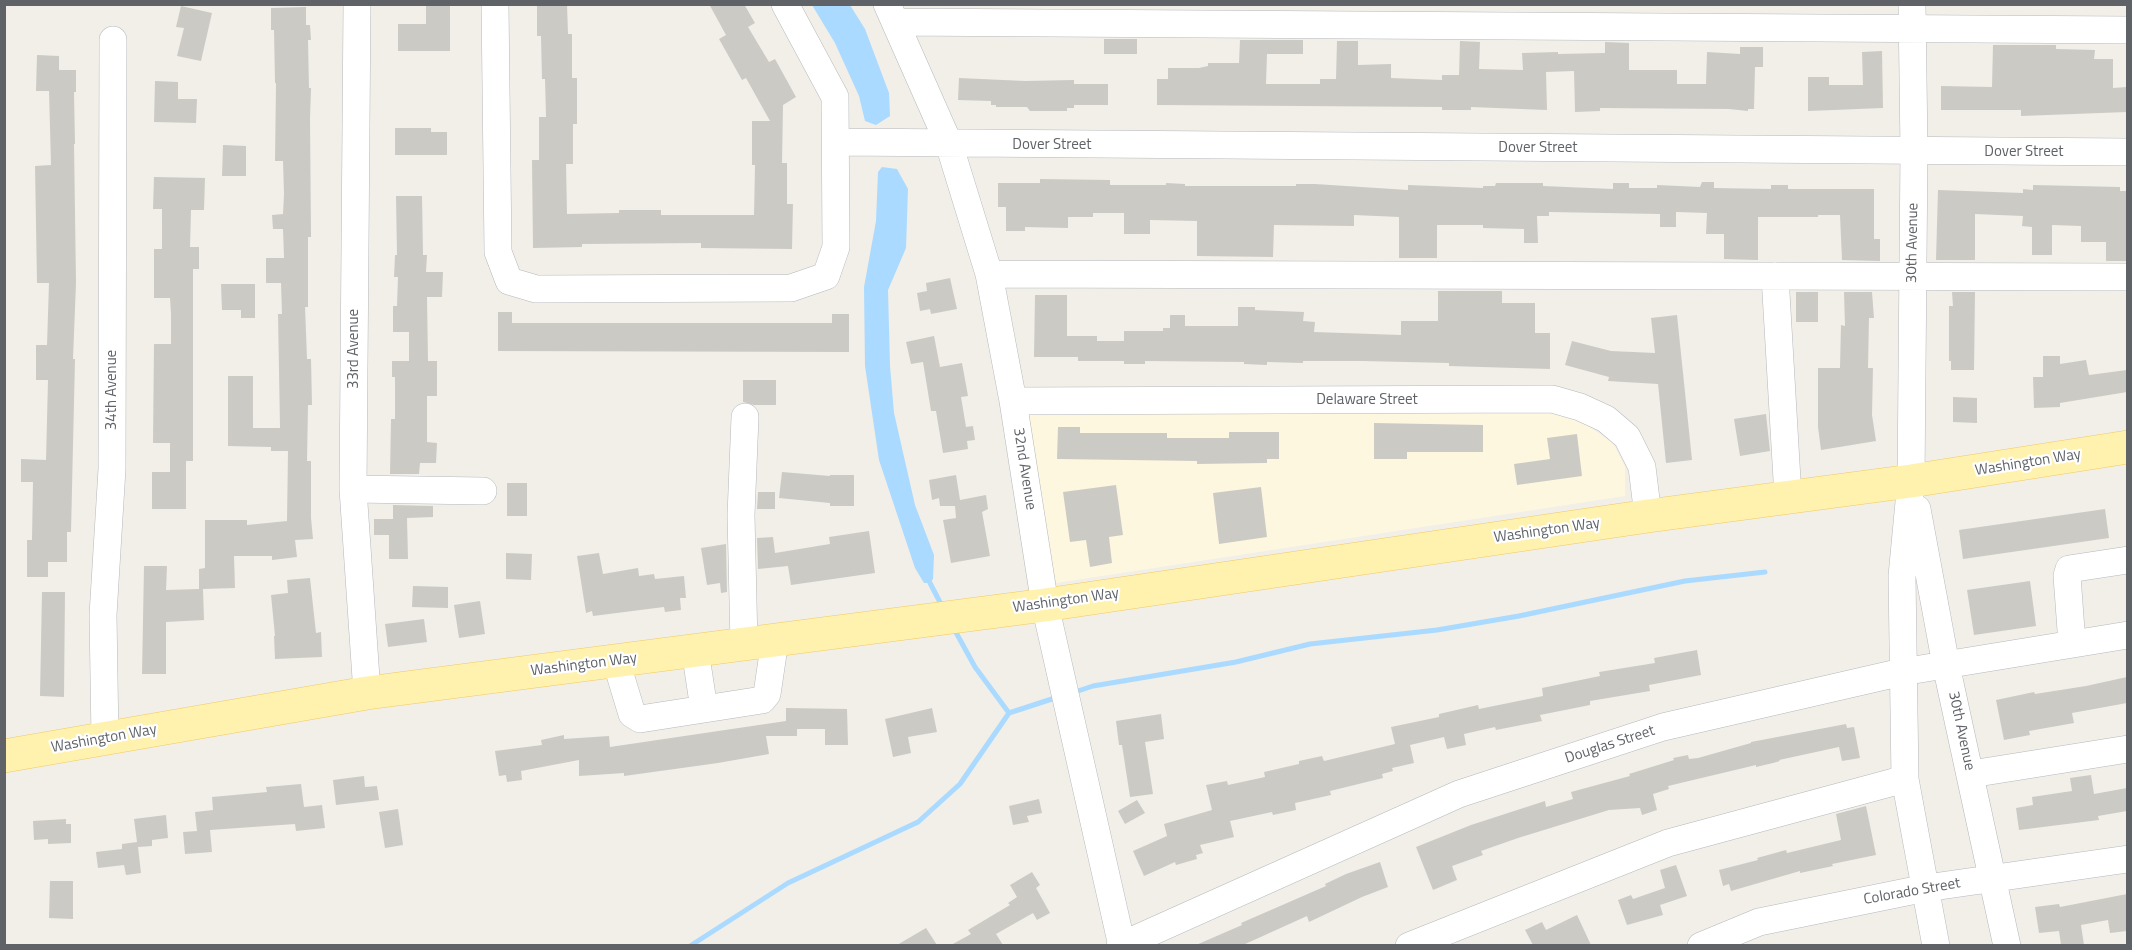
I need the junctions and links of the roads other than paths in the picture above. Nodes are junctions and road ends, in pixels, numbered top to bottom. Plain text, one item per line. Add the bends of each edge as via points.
1 (357, 4) edge
2 (495, 4) edge
3 (785, 4) edge
4 (891, 13) edge
5 (1912, 16) edge
6 (2127, 30) edge
7 (113, 40) dead end
8 (837, 142) junction
9 (949, 144) junction
10 (1914, 151) junction
11 (2127, 152) edge
12 (989, 274) junction
13 (1775, 276) junction
14 (1912, 276) junction
15 (2127, 277) edge
16 (1013, 402) junction
17 (745, 417) dead end
18 (2127, 447) edge
19 (1911, 481) junction
20 (353, 489) junction
21 (483, 491) dead end
22 (1788, 497) junction
23 (1648, 516) junction
24 (2127, 560) edge
25 (1045, 605) junction
26 (2127, 635) edge
27 (760, 642) junction
28 (2072, 644) junction
29 (695, 651) junction
30 (616, 661) junction
31 (1946, 665) junction
32 (1902, 672) junction
33 (367, 693) junction
34 (704, 709) junction
35 (105, 739) junction
36 (2127, 750) edge
37 (4, 756) edge
38 (1971, 774) junction
39 (1905, 779) junction
40 (2127, 859) edge
41 (1994, 878) junction
42 (1926, 888) junction
43 (1121, 945) edge
44 (1410, 945) edge
45 (1701, 945) edge
46 (1936, 945) edge
47 (2007, 945) edge

1 - 20 street, 33rd Avenue
2 - 8 street via 498,252 509,280 536,289 791,288 826,276 836,247
3 - 8 street via 835,97
4 - 5 street
4 - 9 street, 32nd Avenue
5 - 6 street
5 - 10 street, 30th Avenue
7 - 35 street, 34th Avenue via 112,469 103,615
8 - 9 street, Dover Street
9 - 10 street, Dover Street
9 - 12 street, 32nd Avenue
10 - 11 street, Dover Street
10 - 14 street, 30th Avenue
12 - 13 street
12 - 16 street, 32nd Avenue
13 - 14 street
13 - 22 street
14 - 15 street
14 - 19 street, 30th Avenue
16 - 23 street, Delaware Street via 1552,399 1606,419 1627,437 1642,466
16 - 25 street, 32nd Avenue
17 - 27 street via 741,515
18 - 19 main road, Washington Way
19 - 22 main road, Washington Way
19 - 31 street, 30th Avenue
19 - 32 street, 30th Avenue via 1902,576
20 - 21 street
20 - 33 street, 33rd Avenue
22 - 23 main road, Washington Way
23 - 25 main road, Washington Way
24 - 28 street via 2069,569
25 - 27 main road, Washington Way
25 - 43 street, 32nd Avenue
26 - 28 street, Douglas Street
27 - 29 main road, Washington Way
27 - 34 street via 768,694 762,700
28 - 31 street, Douglas Street
29 - 30 main road, Washington Way
29 - 34 street
30 - 33 main road, Washington Way
30 - 34 street via 632,714 640,719
31 - 32 street, Douglas Street
31 - 38 street, 30th Avenue
32 - 39 street, 30th Avenue
32 - 43 street, Douglas Street via 1663,727 1459,794
33 - 35 main road, Washington Way
35 - 37 main road, Washington Way
36 - 38 street
38 - 41 street, 30th Avenue
39 - 42 street, 30th Avenue
39 - 44 street via 1668,843
40 - 41 street, Colorado Street
41 - 42 street, Colorado Street
41 - 47 street, 30th Avenue
42 - 45 street, Colorado Street via 1759,922
42 - 46 street, 30th Avenue

